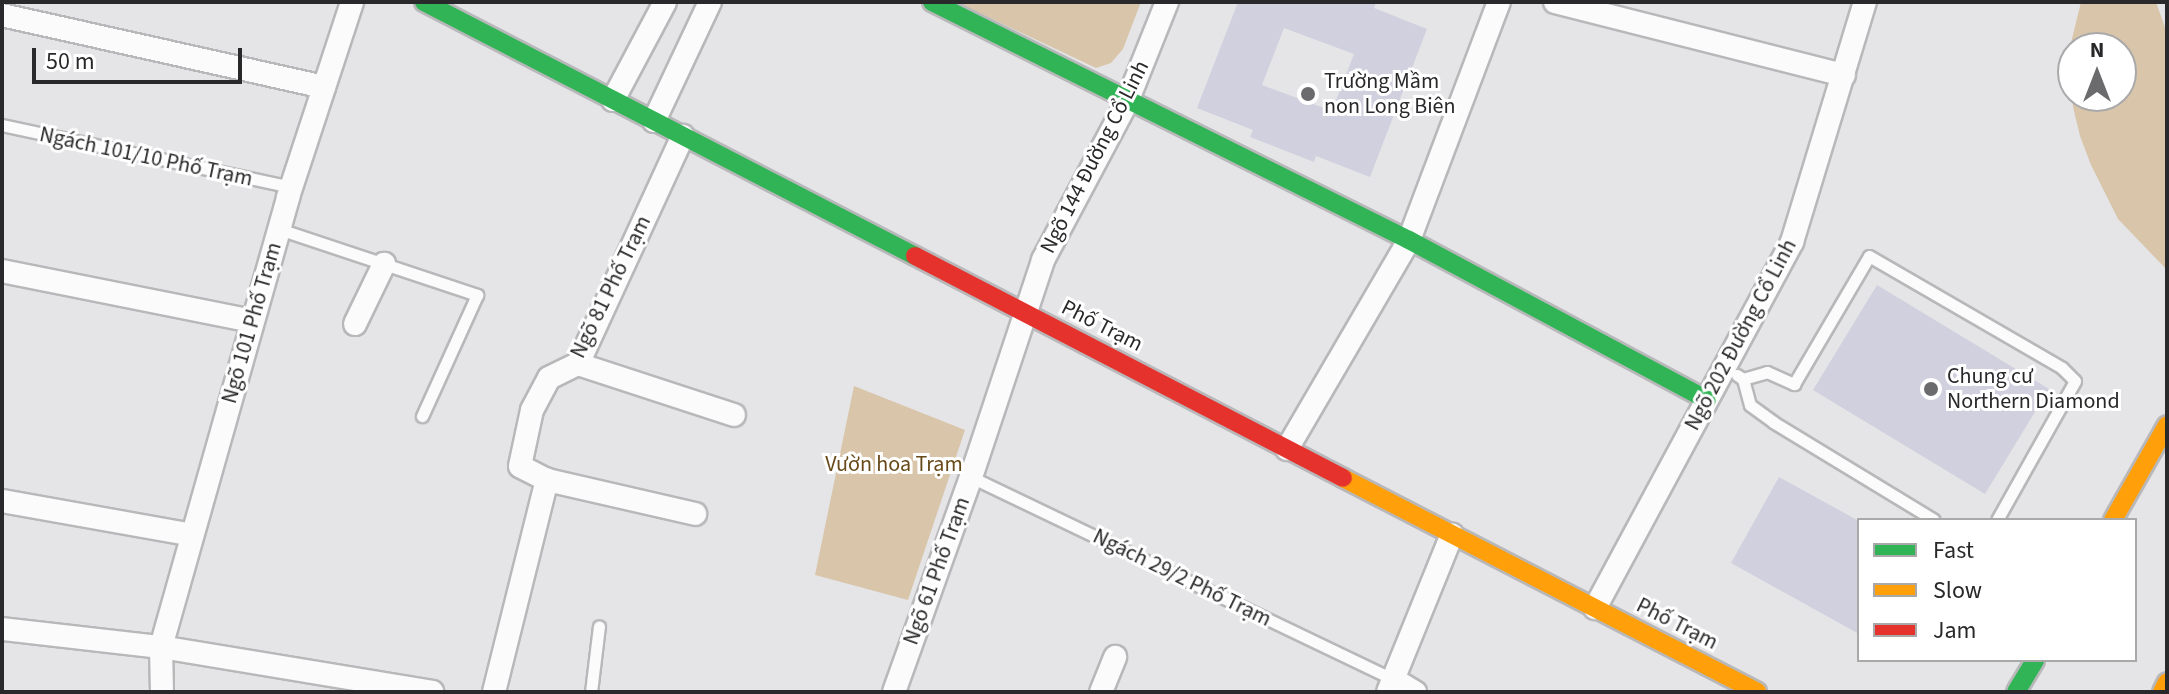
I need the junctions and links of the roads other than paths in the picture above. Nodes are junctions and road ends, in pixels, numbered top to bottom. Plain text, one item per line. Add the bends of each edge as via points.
1 (352, 2) edge
2 (424, 2) edge
3 (665, 2) edge
4 (710, 2) edge
5 (932, 2) edge
6 (1167, 2) edge
7 (1499, 2) edge
8 (1555, 2) edge
9 (1865, 2) edge
10 (2, 15) edge
11 (1844, 75) junction
12 (324, 87) junction
13 (613, 100) junction
14 (1127, 102) junction
15 (654, 121) junction
16 (2, 125) edge
17 (683, 136) junction
18 (291, 187) junction
19 (279, 229) junction
20 (1409, 240) junction
21 (384, 264) junction
22 (2, 271) edge
23 (1023, 312) junction
24 (252, 321) junction
25 (355, 324) dead end
26 (578, 364) junction
27 (1735, 373) junction
28 (1707, 400) junction
29 (734, 415) dead end
30 (422, 416) dead end
31 (2167, 425) edge
32 (1287, 449) junction
33 (971, 477) junction
34 (547, 480) junction
35 (2, 501) edge
36 (695, 514) dead end
37 (1931, 518) edge
38 (1998, 518) edge
39 (2114, 518) edge
40 (1452, 534) junction
41 (192, 535) junction
42 (1595, 608) junction
43 (599, 626) dead end
44 (2, 629) edge
45 (161, 647) junction
46 (1115, 657) dead end
47 (2034, 662) edge
48 (2167, 682) edge
49 (1390, 686) edge
50 (162, 692) edge
51 (432, 692) edge
52 (494, 692) edge
53 (591, 692) edge
54 (894, 692) edge
55 (1101, 692) edge
56 (1415, 692) edge
57 (1757, 692) edge
58 (2016, 692) edge
59 (2162, 692) edge

1 - 12 street, Ngõ 101 Phố Trạm
2 - 13 main road, Phố Trạm
3 - 13 street
4 - 15 street
5 - 14 main road via 1066,66
6 - 14 street, Ngõ 144 Đường Cổ Linh
7 - 20 street
8 - 11 street
9 - 11 street, Ngõ 202 Đường Cổ Linh
10 - 12 street
11 - 27 street, Ngõ 202 Đường Cổ Linh via 1792,242
12 - 18 street, Ngõ 101 Phố Trạm
13 - 15 main road, Phố Trạm
14 - 20 main road
14 - 23 street, Ngõ 144 Đường Cổ Linh via 1043,260
15 - 17 main road, Phố Trạm
16 - 18 lane, Ngách 101/10 Phố Trạm
17 - 23 main road, Phố Trạm
17 - 26 street, Ngõ 81 Phố Trạm
18 - 19 street, Ngõ 101 Phố Trạm
19 - 21 lane
19 - 24 street, Ngõ 101 Phố Trạm
20 - 28 main road
20 - 32 street
21 - 25 street
21 - 30 lane via 477,295
22 - 24 street
23 - 32 main road, Phố Trạm
23 - 33 street, Ngõ 61 Phố Trạm
24 - 41 street, Ngõ 101 Phố Trạm
26 - 29 street
26 - 34 street, Ngõ 81 Phố Trạm via 549,378 532,410 520,466
27 - 28 street, Ngõ 202 Đường Cổ Linh
27 - 37 lane via 1750,405
27 - 38 lane via 1767,372 1794,384 1869,256 2062,368 2075,381
28 - 42 street, Ngõ 202 Đường Cổ Linh
31 - 39 main road
32 - 40 main road, Phố Trạm
33 - 49 lane, Ngách 29/2 Phố Trạm
33 - 54 street, Ngõ 61 Phố Trạm
34 - 36 street
34 - 52 street
35 - 41 street
40 - 42 main road, Phố Trạm
40 - 49 street
41 - 45 street, Ngõ 101 Phố Trạm
42 - 57 main road, Phố Trạm
43 - 53 lane
44 - 45 street
45 - 50 street, Ngõ 101 Phố Trạm
45 - 51 street
46 - 55 street
47 - 58 main road
48 - 59 main road
49 - 56 street

